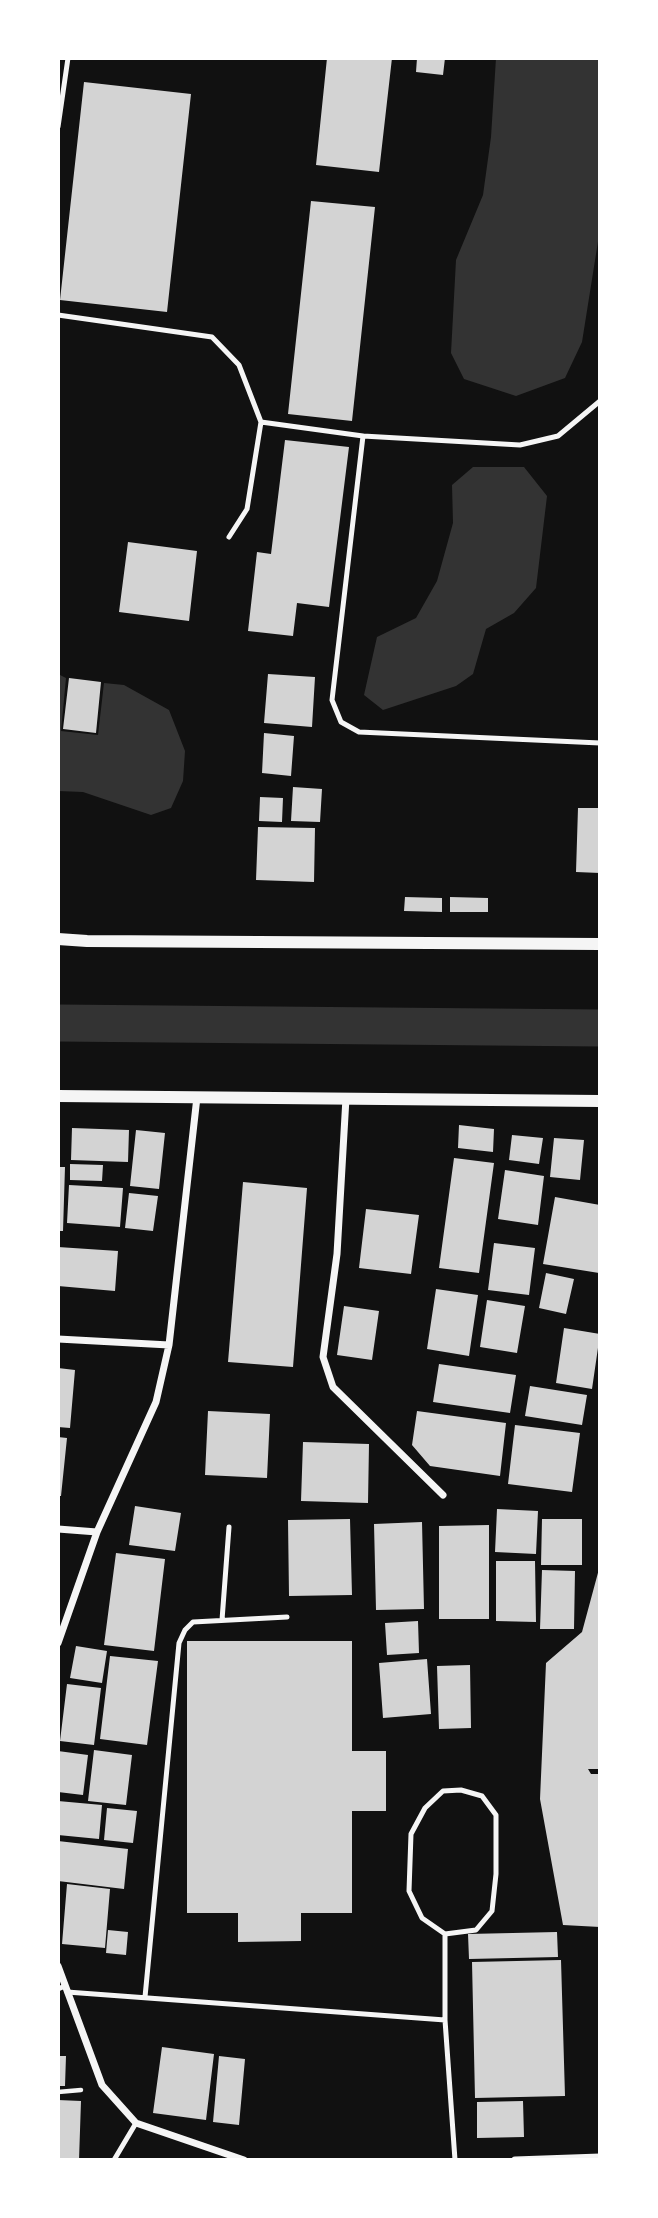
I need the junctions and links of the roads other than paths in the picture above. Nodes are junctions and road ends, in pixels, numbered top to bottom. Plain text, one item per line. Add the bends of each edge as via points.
1 (68, 58) edge
2 (58, 127) edge
3 (58, 315) edge
4 (600, 401) edge
5 (261, 422) junction
6 (363, 436) junction
7 (229, 537) dead end
8 (600, 743) edge
9 (58, 939) edge
10 (600, 944) edge
11 (58, 1096) edge
12 (197, 1097) junction
13 (346, 1098) junction
14 (600, 1101) edge
15 (58, 1339) edge
16 (169, 1345) junction
17 (443, 1495) dead end
18 (229, 1527) dead end
19 (58, 1529) edge
20 (96, 1532) junction
21 (287, 1617) dead end
22 (222, 1620) junction
23 (58, 1643) edge
24 (445, 1934) junction
25 (58, 1966) edge
26 (63, 1989) edge
27 (145, 1997) junction
28 (445, 2020) junction
29 (136, 2123) junction
30 (600, 2157) edge
31 (114, 2160) edge
32 (244, 2160) edge
33 (455, 2160) edge
34 (515, 2160) edge

1 - 2 lane
3 - 5 lane via 212,337 239,365
4 - 6 lane via 558,436 520,445
5 - 6 lane
5 - 7 lane via 247,509
6 - 8 lane via 332,700 341,722 359,732
9 - 10 street
11 - 12 street
12 - 13 street
12 - 16 street
13 - 14 street
13 - 17 street via 337,1254 323,1357 333,1387
15 - 16 street
16 - 20 street via 156,1402
18 - 22 lane
19 - 20 street
20 - 23 street
21 - 22 lane
22 - 27 lane via 193,1622 179,1643
24 - 24 lane via 476,1930 492,1911 495,1815 482,1796 461,1790 443,1791 425,1808 411,1834 410,1891 422,1918
24 - 28 lane
25 - 26 street
26 - 27 lane
26 - 29 street via 103,2085
27 - 28 lane
28 - 33 lane
29 - 31 lane
29 - 32 street
30 - 34 street

